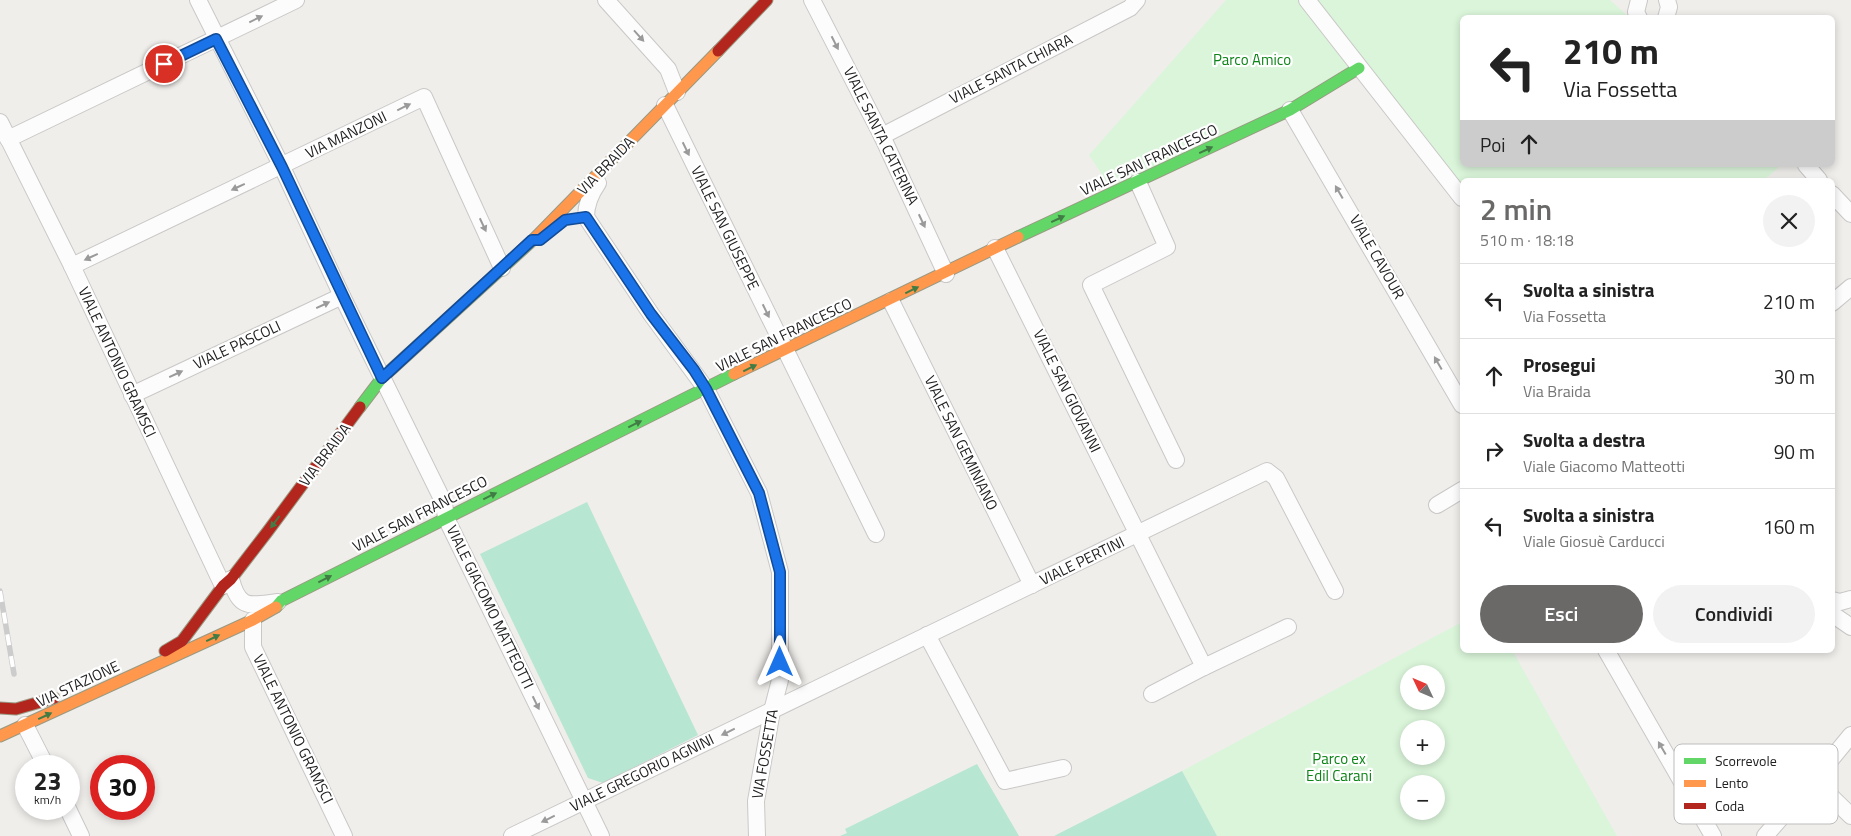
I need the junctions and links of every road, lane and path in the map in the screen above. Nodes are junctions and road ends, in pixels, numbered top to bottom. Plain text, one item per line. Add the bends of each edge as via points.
1 (198, 0) edge
2 (296, 0) edge
3 (606, 0) edge
4 (767, 0) edge
5 (812, 0) edge
6 (1137, 0) edge
7 (1307, 0) edge
8 (1639, 0) edge
9 (1638, 15) edge
10 (216, 39) junction
11 (1359, 68) junction
12 (677, 92) junction
13 (665, 106) junction
14 (1290, 110) junction
15 (0, 122) edge
16 (882, 136) junction
17 (8, 139) junction
18 (282, 167) junction
19 (1808, 167) edge
20 (601, 171) junction
21 (1816, 178) edge
22 (1138, 182) junction
23 (1460, 195) edge
24 (1835, 197) edge
25 (1851, 214) edge
26 (586, 217) junction
27 (532, 240) junction
28 (995, 248) junction
29 (72, 266) junction
30 (502, 268) junction
31 (946, 274) junction
32 (1851, 287) edge
33 (342, 296) junction
34 (1835, 300) edge
35 (891, 301) junction
36 (786, 351) junction
37 (382, 378) junction
38 (706, 389) junction
39 (132, 395) junction
40 (1460, 402) edge
41 (1176, 460) dead end
42 (1460, 491) edge
43 (1437, 505) dead end
44 (446, 518) junction
45 (876, 534) dead end
46 (1137, 534) junction
47 (227, 583) junction
48 (1032, 585) junction
49 (1335, 591) dead end
50 (1851, 599) edge
51 (281, 601) junction
52 (1835, 601) edge
53 (1835, 616) edge
54 (253, 620) junction
55 (1288, 627) dead end
56 (1851, 627) edge
57 (927, 635) junction
58 (1608, 653) edge
59 (167, 655) junction
60 (1204, 667) junction
61 (1152, 694) dead end
62 (0, 708) edge
63 (772, 711) junction
64 (25, 725) junction
65 (1851, 735) edge
66 (0, 736) edge
67 (1838, 751) edge
68 (40, 755) edge
69 (1063, 768) dead end
70 (1674, 768) edge
71 (584, 802) junction
72 (1838, 803) edge
73 (1851, 816) edge
74 (73, 820) edge
75 (1706, 824) edge
76 (1776, 824) edge
77 (81, 836) edge
78 (344, 836) edge
79 (512, 836) edge
80 (601, 836) edge
81 (757, 836) edge
82 (1713, 836) edge
83 (1766, 836) edge

1 - 10 street, VIALE GIACOMO MATTEOTTI
10 -> 2 street
3 -> 12 street via 668,69
4 - 12 street, VIA BRAIDA
5 -> 16 street, VIALE SANTA CATERINA
6 - 16 street, VIALE SANTA CHIARA via 1130,8
7 - 11 street
8 - 9 street
10 - 17 street
10 - 18 street, VIALE GIACOMO MATTEOTTI
11 - 14 street, VIALE SAN FRANCESCO
11 - 23 street
12 - 13 street, VIA BRAIDA
13 - 20 street, VIA BRAIDA
13 -> 36 street, VIALE SAN GIUSEPPE
22 -> 14 street, VIALE SAN FRANCESCO
40 -> 14 street, VIALE CAVOUR
15 - 17 street, VIALE ANTONIO GRAMSCI
16 -> 31 street, VIALE SANTA CATERINA
17 - 29 street, VIALE ANTONIO GRAMSCI
18 -> 29 street, VIA MANZONI
18 -> 30 street, VIA MANZONI via 424,97
18 - 33 street, VIALE GIACOMO MATTEOTTI
19 - 21 street
20 - 26 street via 600,180 586,205
20 - 27 street, VIA BRAIDA
28 -> 22 street, VIALE SAN FRANCESCO
22 - 41 street via 1167,247 1091,285
24 - 25 street
26 - 27 street via 565,220 540,240
26 - 38 street, VIA FOSSETTA
27 - 30 street, VIA BRAIDA
28 - 31 street, VIALE SAN FRANCESCO
28 - 46 street, VIALE SAN GIOVANNI
29 - 39 street, VIALE ANTONIO GRAMSCI
30 - 37 street, VIA BRAIDA
35 -> 31 street, VIALE SAN FRANCESCO
32 - 34 street
33 - 37 street, VIALE GIACOMO MATTEOTTI
39 -> 33 street, VIALE PASCOLI
35 - 36 street, VIALE SAN FRANCESCO
35 - 48 street, VIALE SAN GEMINIANO
38 -> 36 street, VIALE SAN FRANCESCO
36 - 45 street, VIALE SAN GIUSEPPE
37 - 44 street, VIALE GIACOMO MATTEOTTI via 444,503
37 -> 47 street, VIA BRAIDA
44 -> 38 street, VIALE SAN FRANCESCO
38 - 63 street, VIA FOSSETTA via 759,493 780,572 780,680
39 - 47 street, VIALE ANTONIO GRAMSCI
42 - 43 street
51 -> 44 street, VIALE SAN FRANCESCO
44 -> 71 street, VIALE GIACOMO MATTEOTTI
46 - 48 street, VIALE PERTINI
46 - 49 street, VIALE PERTINI via 1268,471 1276,478
46 - 60 street, VIALE SAN GIOVANNI
47 - 51 street via 244,603
47 - 59 street, VIA BRAIDA via 182,641
48 - 57 street, VIALE PERTINI
50 - 52 street
51 - 54 street, VIALE SAN FRANCESCO via 274,609
53 - 56 street
59 -> 54 street, VIALE SAN FRANCESCO
54 - 78 street, VIALE ANTONIO GRAMSCI via 253,646
55 - 60 street
57 - 63 street, VIALE PERTINI
57 - 69 street via 1005,781
70 -> 58 street
59 - 62 street, VIA STAZIONE via 35,705
64 -> 59 street, VIA STAZIONE
60 - 61 street
63 -> 71 street, VIALE GREGORIO AGNINI
63 - 81 street, VIA FOSSETTA via 756,801
64 - 66 street, VIA STAZIONE
64 - 68 street
65 - 67 street
71 -> 79 street, VIALE GREGORIO AGNINI
71 - 80 street, VIALE GIACOMO MATTEOTTI
72 - 73 street
74 - 77 street
82 -> 75 street
76 - 83 street

